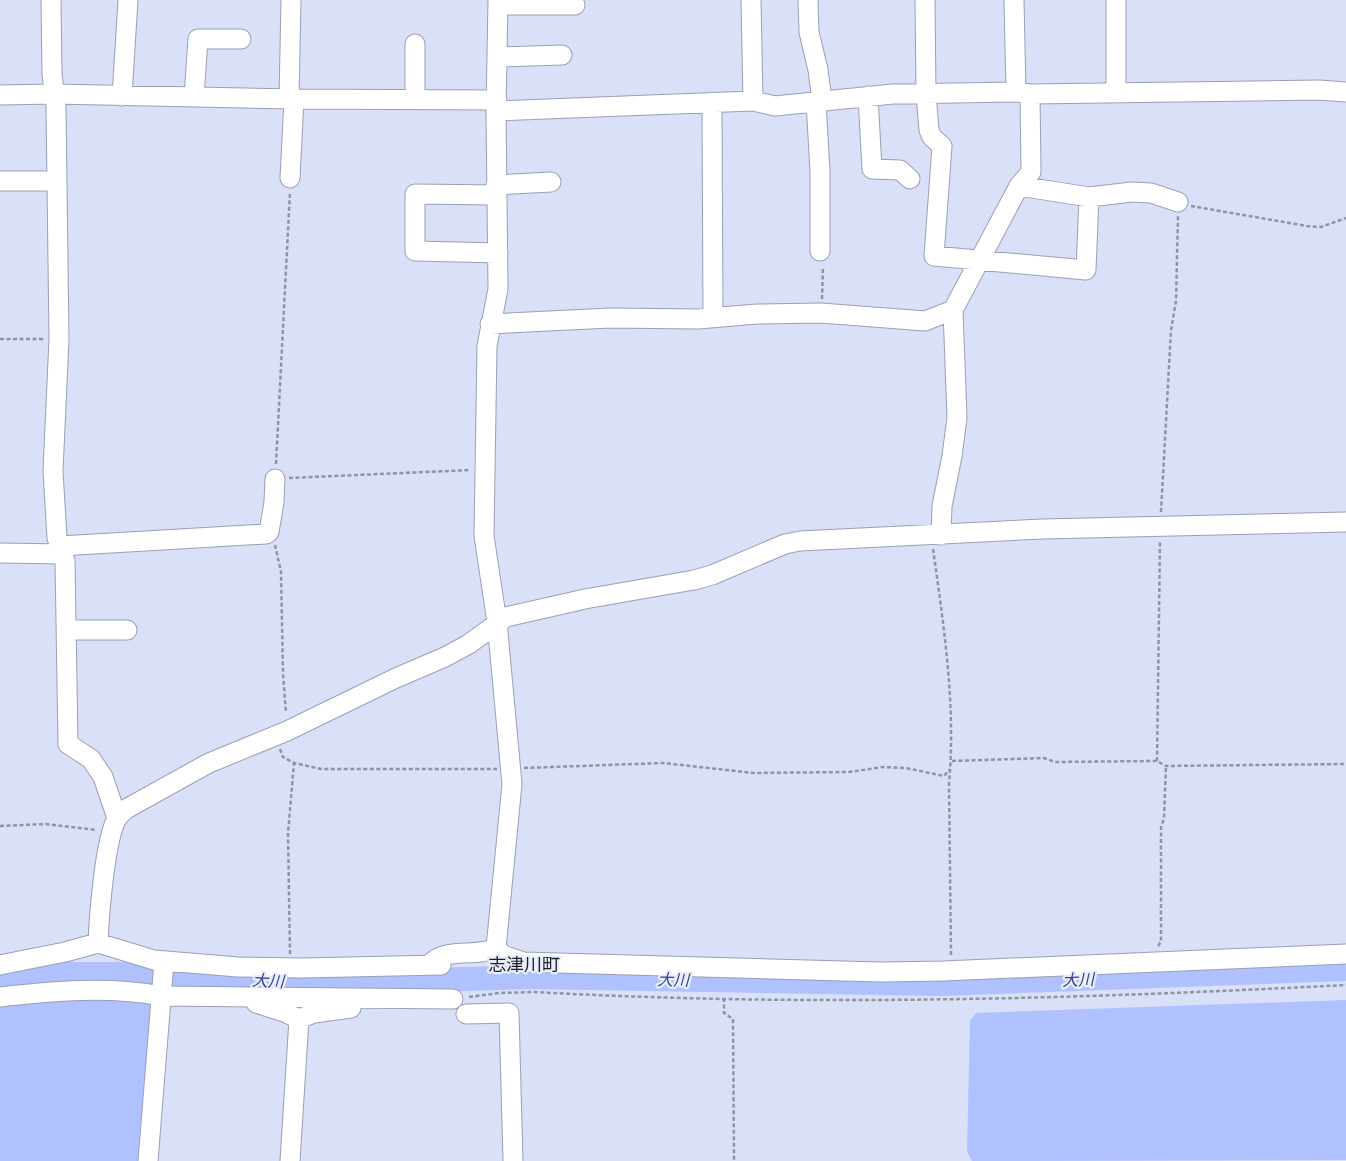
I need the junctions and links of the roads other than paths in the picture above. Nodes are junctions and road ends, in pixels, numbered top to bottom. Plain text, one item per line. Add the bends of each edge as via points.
1 (51, 0) edge
2 (128, 0) edge
3 (291, 0) edge
4 (751, 0) edge
5 (808, 0) edge
6 (925, 0) edge
7 (1014, 0) edge
8 (1116, 0) edge
9 (498, 2) edge
10 (575, 6) dead end
11 (241, 39) dead end
12 (415, 44) dead end
13 (562, 55) dead end
14 (498, 57) junction
15 (1116, 92) junction
16 (1346, 92) edge
17 (1023, 93) junction
18 (54, 94) junction
19 (926, 94) junction
20 (0, 95) edge
21 (122, 96) junction
22 (868, 96) junction
23 (194, 97) junction
24 (291, 99) junction
25 (415, 100) junction
26 (753, 101) junction
27 (819, 101) junction
28 (712, 102) junction
29 (497, 105) junction
30 (290, 178) road end
31 (910, 179) dead end
32 (0, 181) edge
33 (57, 181) junction
34 (551, 182) dead end
35 (1020, 186) junction
36 (497, 190) junction
37 (1090, 197) junction
38 (1178, 202) road end
39 (820, 250) road end
40 (498, 253) junction
41 (978, 262) junction
42 (953, 310) junction
43 (714, 318) junction
44 (490, 324) junction
45 (276, 478) road end
46 (1346, 522) edge
47 (936, 535) junction
48 (62, 550) junction
49 (0, 553) edge
50 (497, 622) junction
51 (66, 630) junction
52 (127, 630) dead end
53 (115, 825) junction
54 (98, 943) junction
55 (496, 948) junction
56 (1346, 954) edge
57 (523, 962) junction
58 (163, 964) junction
59 (0, 965) edge
60 (419, 966) junction
61 (161, 992) junction
62 (0, 997) edge
63 (240, 997) junction
64 (408, 997) junction
65 (453, 999) road end
66 (466, 1014) dead end
67 (299, 1019) junction
68 (148, 1161) edge
69 (290, 1161) edge
70 (513, 1161) edge

1 - 18 street
2 - 21 street
3 - 24 street
4 - 26 street
5 - 27 street
6 - 19 street
7 - 17 street
8 - 15 street
9 - 10 street
9 - 14 street
11 - 23 street via 198,39
12 - 25 street
13 - 14 street
14 - 29 street
15 - 16 street
15 - 17 street
17 - 19 street
17 - 35 street via 1031,172
18 - 20 street
18 - 21 street
18 - 33 street
19 - 22 street
19 - 41 street via 929,130 932,138 942,146 934,256
21 - 23 street
22 - 27 street
22 - 31 street via 872,169 900,170
23 - 24 street
24 - 25 street
24 - 30 street
25 - 29 street
26 - 27 street via 775,106
26 - 28 street
27 - 39 street
28 - 29 street
28 - 43 street
29 - 36 street
32 - 33 street
33 - 48 street via 59,339 53,471 54,510
34 - 36 street
35 - 37 street
35 - 41 street
36 - 40 street
36 - 40 street via 414,194 415,252
37 - 38 street via 1152,193
37 - 41 street via 1086,270
40 - 44 street via 497,304
41 - 42 street
42 - 43 street via 925,321 821,313
42 - 47 street via 956,418
43 - 44 street via 610,318
44 - 50 street via 486,346 484,536
45 - 48 street via 269,532 262,535
46 - 47 street via 1043,529
47 - 50 street via 800,541 785,544 712,575 678,584 585,599 506,617
48 - 49 street
48 - 51 street
50 - 53 street via 469,644 445,657 209,763 126,809
50 - 55 street via 512,784
51 - 52 street
51 - 53 street via 68,744 91,759 103,777
53 - 54 street via 101,901
54 - 58 street
54 - 59 street
55 - 57 street via 503,955
55 - 60 street via 441,957
56 - 57 street via 924,972
57 - 60 street
58 - 60 street via 302,968
58 - 61 street
60 - 64 street
61 - 62 street via 32,993
61 - 63 street
61 - 68 street
63 - 64 street
63 - 67 street
64 - 65 street
64 - 67 street via 378,1005 328,1010
66 - 70 street via 509,1013
67 - 69 street

